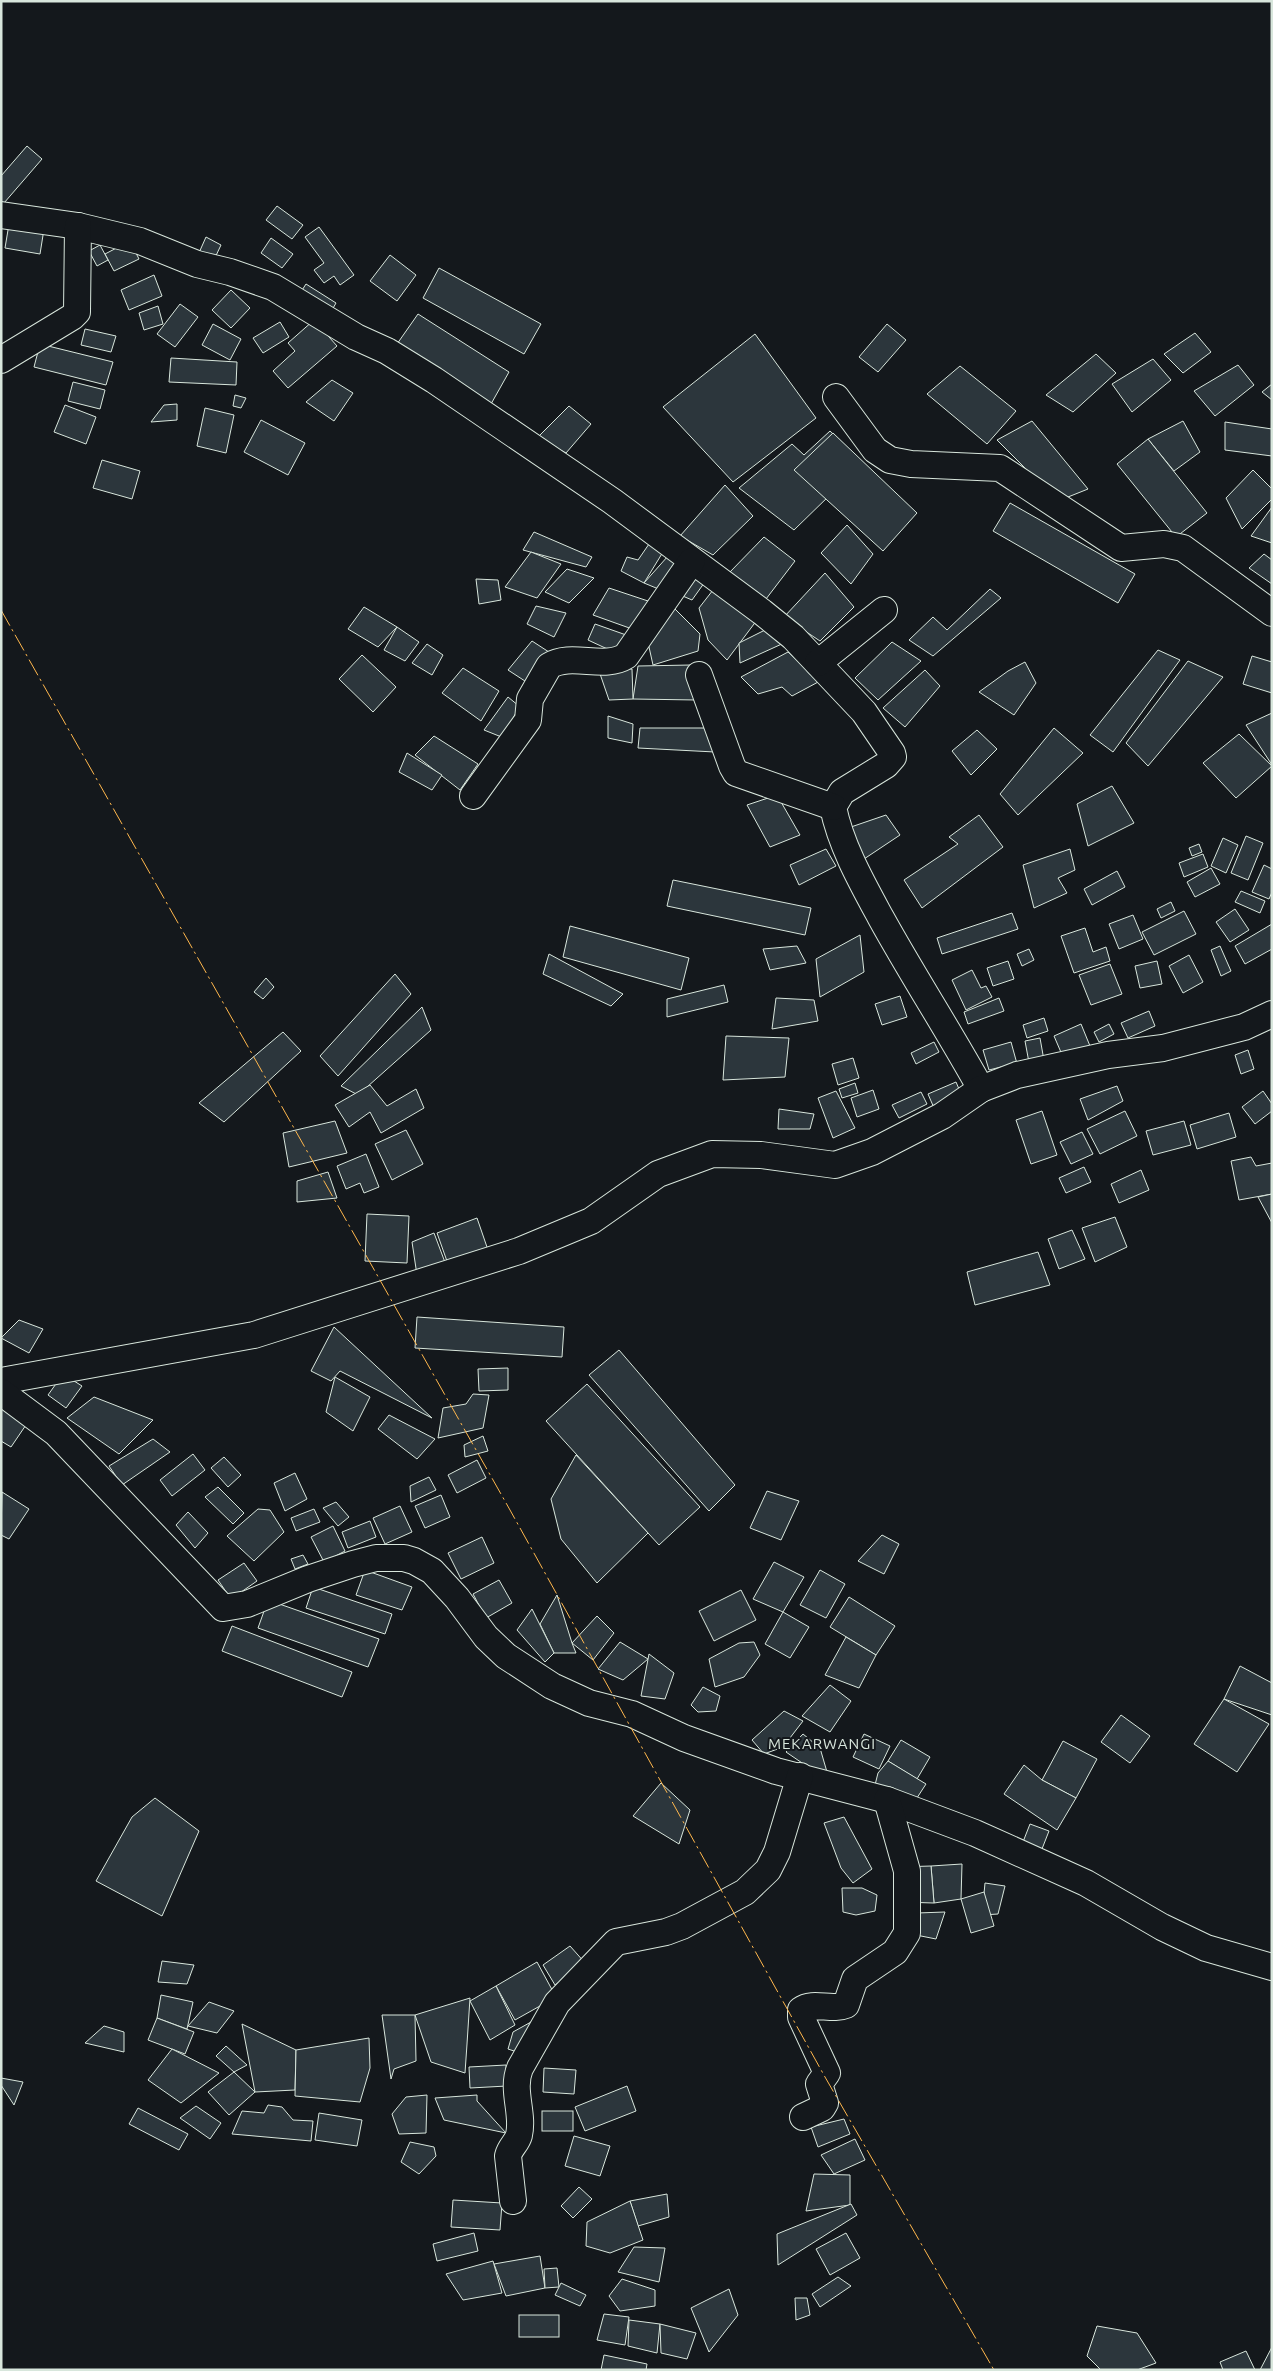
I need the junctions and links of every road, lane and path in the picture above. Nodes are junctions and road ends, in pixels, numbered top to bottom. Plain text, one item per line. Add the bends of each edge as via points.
1 (1, 215) edge
2 (78, 226) junction
3 (1, 360) edge
4 (836, 397) dead end
5 (692, 561) junction
6 (884, 610) dead end
7 (1272, 613) edge
8 (818, 663) junction
9 (699, 675) dead end
10 (473, 796) dead end
11 (833, 807) junction
12 (1272, 1014) edge
13 (981, 1089) junction
14 (1, 1381) edge
15 (1, 1392) edge
16 (800, 1776) junction
17 (887, 1800) junction
18 (1272, 1968) edge
19 (803, 2117) dead end
20 (513, 2201) dead end

1 - 2 street
2 - 3 street via 77,312
2 - 5 street via 140,240 197,264 273,287 434,380 612,501
4 - 7 street via 881,455 911,464 1000,468 1121,548 1164,544 1183,548
5 - 8 street via 793,637
5 - 10 street via 626,656 616,660 560,662 549,666 530,699 528,720
6 - 8 street
8 - 11 street via 864,712 893,757 886,765 842,792
9 - 11 street via 736,773
11 - 13 street via 837,828 864,887
12 - 13 street via 1244,1027 1171,1046 1108,1055 1017,1075
13 - 14 street via 942,1116 872,1152 835,1165 761,1155 712,1154 658,1174 591,1221 519,1251 349,1306 254,1335
15 - 16 street via 56,1433 223,1608 247,1604 353,1564 376,1558 404,1558 432,1571 486,1637 506,1656 552,1686 589,1703 632,1714 695,1742 776,1771
16 - 17 street
16 - 20 street via 778,1852 768,1870 745,1892 666,1932 616,1942 557,2003 517,2078 519,2135 508,2156
17 - 18 street via 974,1833 1086,1884 1206,1948
17 - 19 street via 908,1871 907,1933 895,1952 855,1979 846,2005 801,2010 801,2017 827,2073 819,2084 825,2103 822,2108

